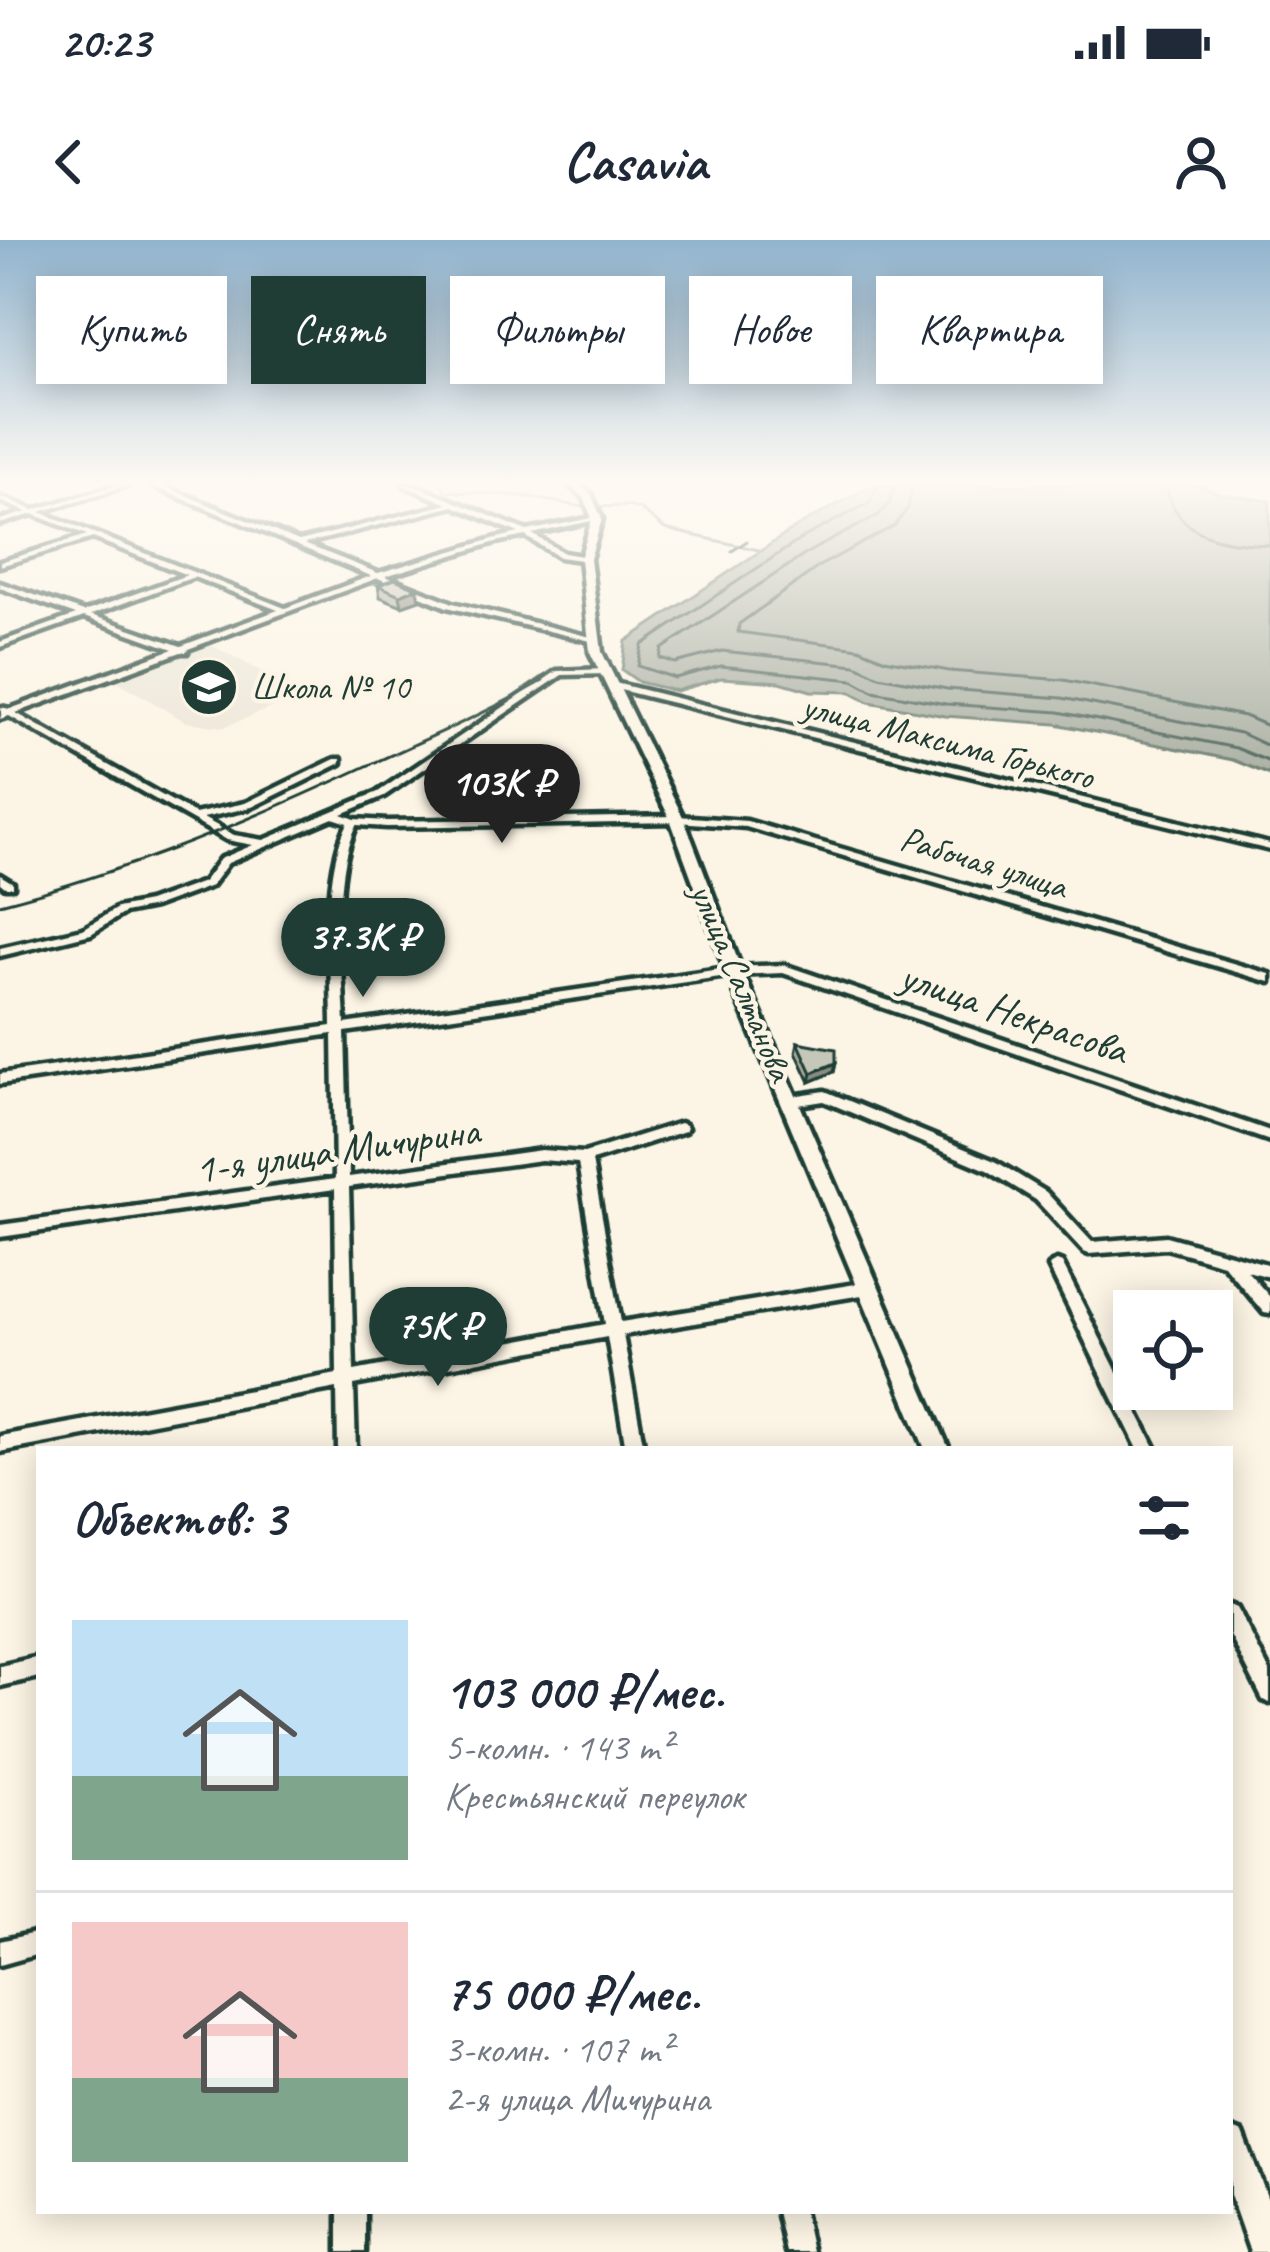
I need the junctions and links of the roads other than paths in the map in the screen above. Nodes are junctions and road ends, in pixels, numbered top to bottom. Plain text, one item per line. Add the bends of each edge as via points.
1 (183, 579) edge
2 (208, 579) edge
3 (368, 579) edge
4 (391, 579) edge
5 (587, 579) edge
6 (0, 585) edge
7 (287, 611) junction
8 (84, 615) junction
9 (592, 640) junction
10 (0, 645) edge
11 (184, 650) junction
12 (610, 679) junction
13 (3, 712) edge
14 (338, 761) dead end
15 (334, 815) junction
16 (198, 816) junction
17 (677, 819) junction
18 (354, 822) junction
19 (231, 838) junction
20 (265, 843) junction
21 (1270, 847) edge
22 (224, 862) junction
23 (0, 952) edge
24 (734, 971) junction
25 (1270, 978) edge
26 (342, 1027) junction
27 (0, 1079) edge
28 (792, 1101) junction
29 (680, 1128) dead end
30 (1270, 1136) edge
31 (584, 1158) junction
32 (343, 1181) junction
33 (0, 1231) edge
34 (1227, 1259) junction
35 (1057, 1267) dead end
36 (1270, 1271) edge
37 (868, 1288) junction
38 (1269, 1302) edge
39 (616, 1329) junction
40 (345, 1379) junction
41 (0, 1444) edge
42 (346, 1446) edge
43 (635, 1446) edge
44 (936, 1446) edge
45 (1146, 1446) edge
46 (1233, 1621) edge
47 (36, 1668) edge
48 (0, 1676) edge
49 (1270, 1693) edge
50 (36, 1944) edge
51 (0, 1953) edge
52 (1233, 2154) edge
53 (352, 2214) edge
54 (791, 2214) edge
55 (352, 2252) edge
56 (799, 2252) edge
57 (1269, 2252) edge

1 - 8 street
2 - 7 street
3 - 7 street
4 - 9 street via 450,605
5 - 9 main road, улица Салтанова
6 - 8 street
7 - 11 street
8 - 10 street
8 - 11 street
9 - 12 main road, улица Салтанова
11 - 13 street
12 - 15 street via 560,674 381,794
12 - 17 main road, улица Салтанова
12 - 21 street, улица Максима Горького
13 - 16 street
14 - 16 street via 248,805
15 - 18 street, Рабочая улица
15 - 20 street
16 - 19 street
17 - 18 street, Рабочая улица
17 - 24 main road, улица Салтанова
17 - 25 street, Рабочая улица via 747,824
18 - 26 street via 336,892
19 - 20 street
19 - 22 street
20 - 22 street
22 - 23 street via 207,884 121,910 87,932
24 - 26 street, улица Некрасова
24 - 28 main road, улица Салтанова
24 - 30 street, улица Некрасова via 784,969
26 - 27 street, улица Некрасова
26 - 32 street
28 - 34 street via 825,1096 992,1166 1041,1196 1089,1248 1166,1242
28 - 37 main road, улица Салтанова
29 - 31 street, 1-я улица Мичурина
31 - 32 street, 1-я улица Мичурина via 541,1155
31 - 39 street
32 - 33 street, 1-я улица Мичурина
32 - 40 street
34 - 36 street
34 - 38 street
35 - 45 street
37 - 39 street
37 - 44 main road, улица Салтанова
39 - 40 street
39 - 43 street
40 - 41 street
40 - 42 street
46 - 49 street
47 - 48 street
50 - 51 street
52 - 57 main road
53 - 55 street
54 - 56 street

